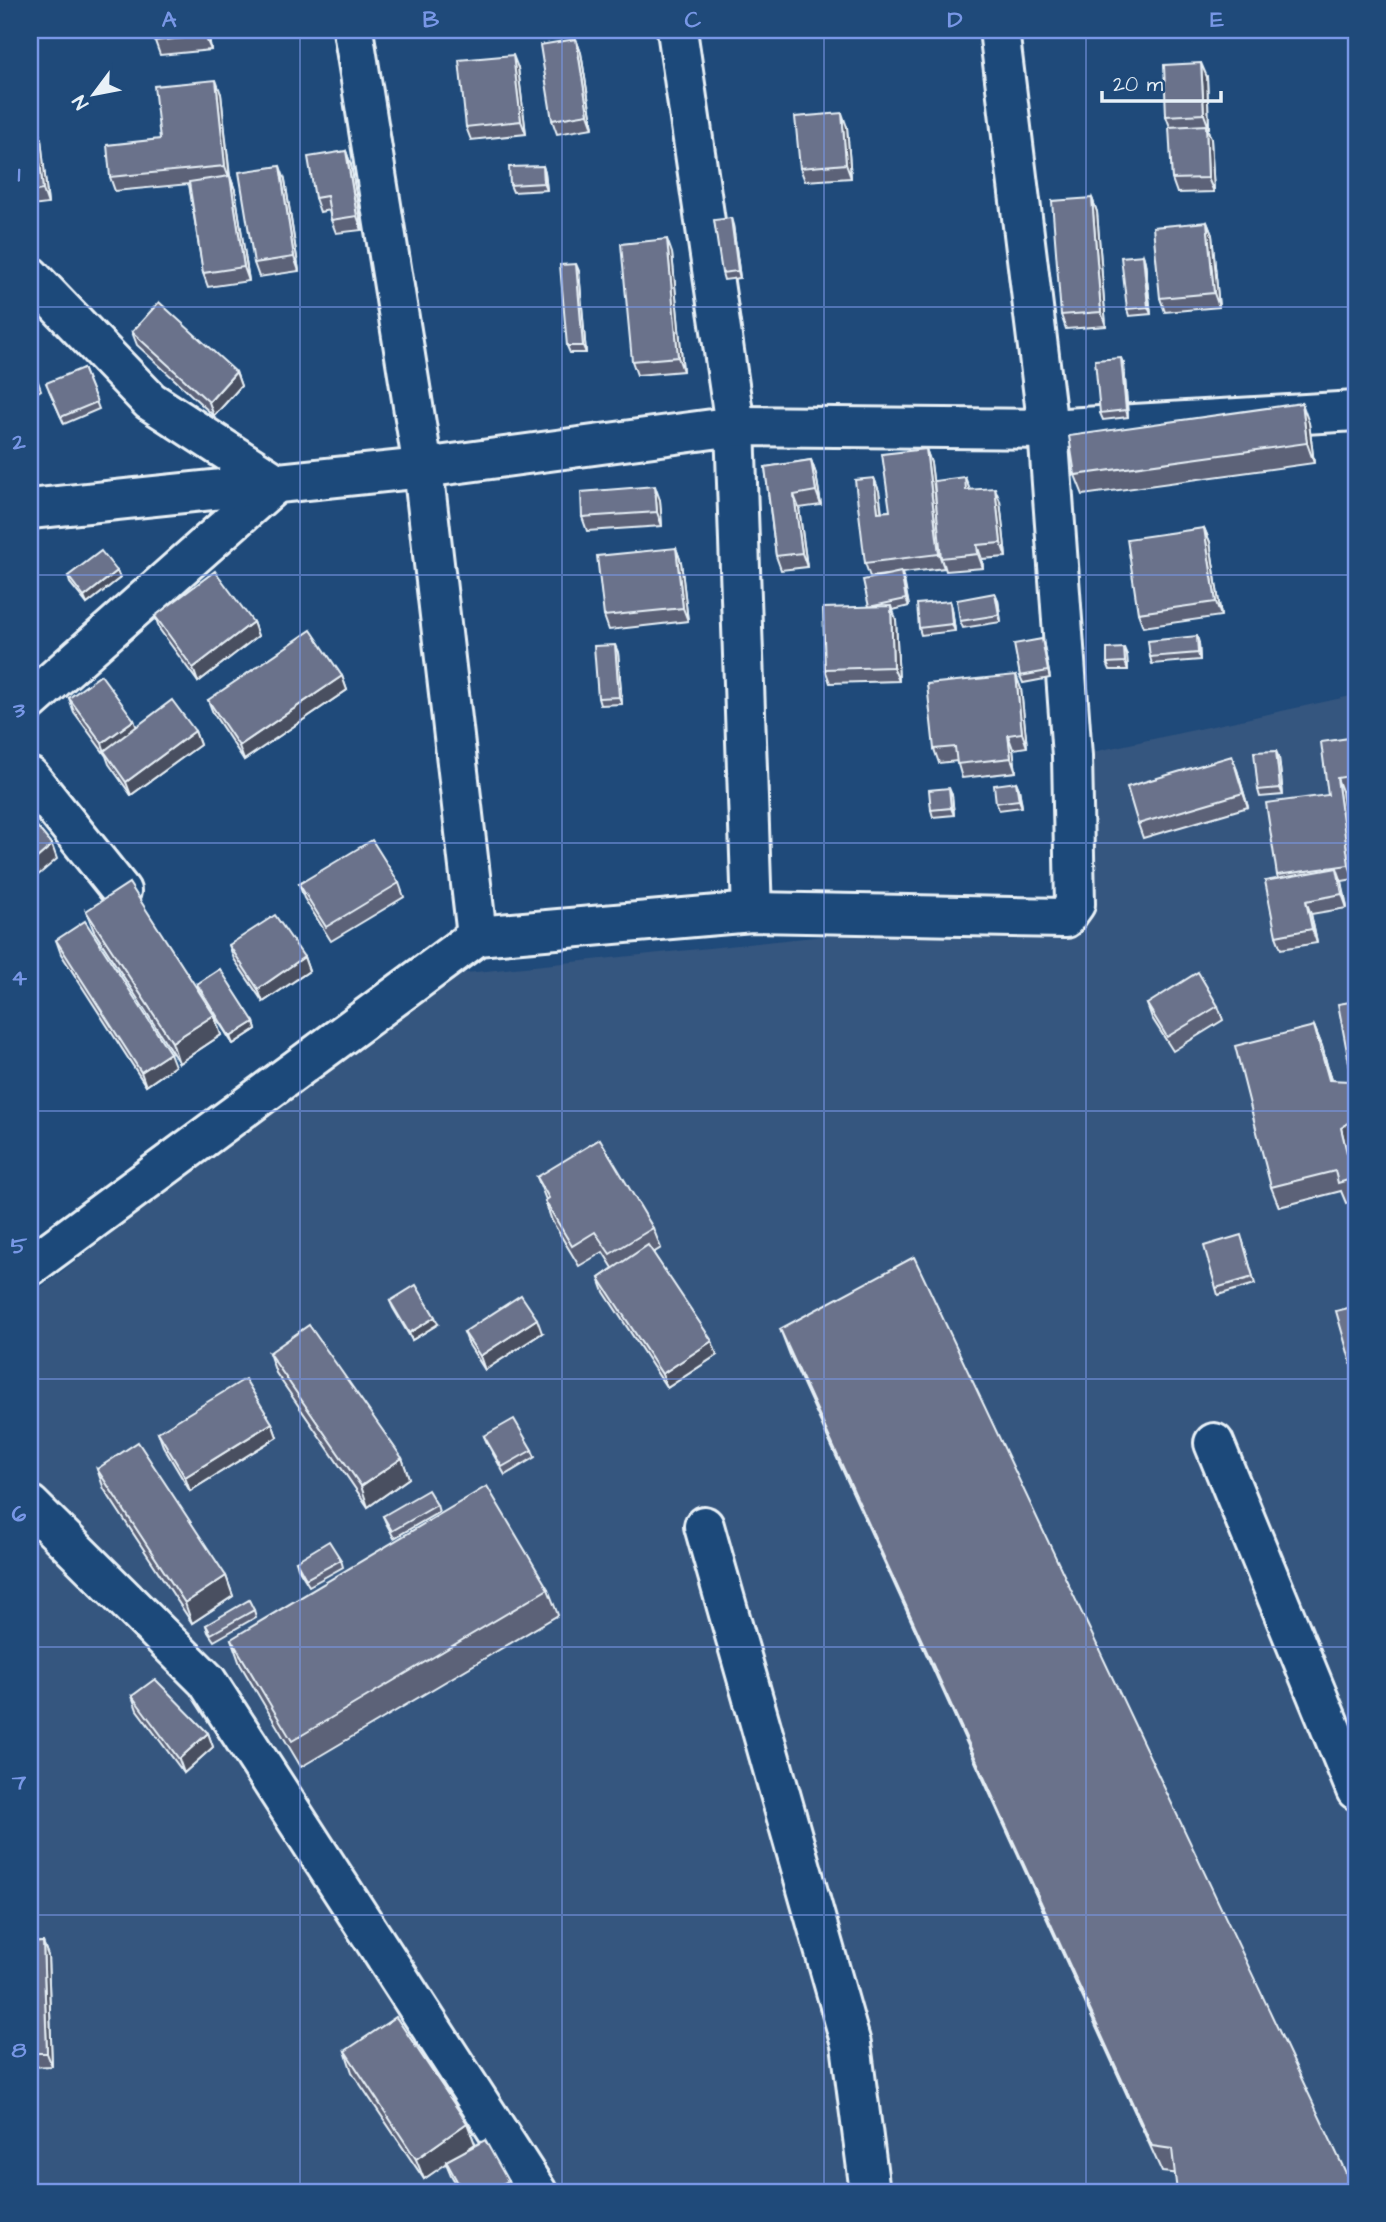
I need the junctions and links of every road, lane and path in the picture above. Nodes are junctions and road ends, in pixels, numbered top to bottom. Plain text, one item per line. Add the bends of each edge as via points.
1 (353, 30) edge
2 (677, 30) edge
3 (999, 30) edge
4 (30, 276) edge
5 (1356, 411) edge
6 (735, 426) junction
7 (1048, 429) junction
8 (423, 468) junction
9 (276, 483) junction
10 (30, 509) edge
11 (30, 701) edge
12 (30, 777) edge
13 (121, 891) edge
14 (752, 912) junction
15 (477, 936) junction
16 (30, 1266) edge
17 (1214, 1443) dead end
18 (30, 1505) edge
19 (704, 1526) dead end
20 (1356, 1790) edge
21 (537, 2192) edge
22 (870, 2192) edge

1 - 8 street
2 - 6 street
3 - 7 street
4 - 9 street via 150,401
5 - 7 street
6 - 7 street
6 - 8 street
6 - 14 street
7 - 14 street via 1072,756 1075,904 1065,918
8 - 9 street
8 - 15 street
9 - 10 street
9 - 11 street
12 - 13 street
14 - 15 street
15 - 16 street
17 - 20 street
18 - 21 street via 207,1681
19 - 22 street via 851,2044

